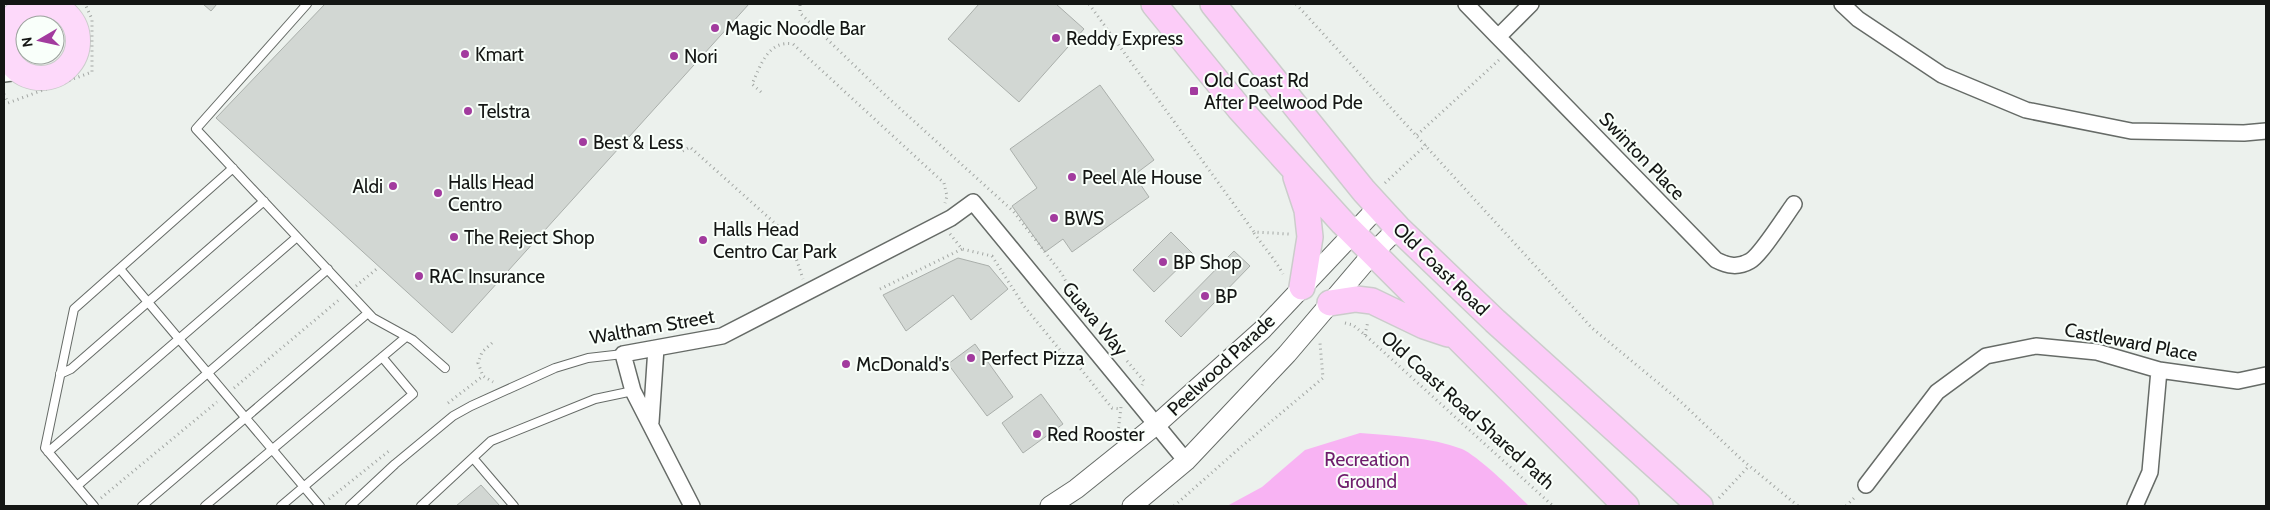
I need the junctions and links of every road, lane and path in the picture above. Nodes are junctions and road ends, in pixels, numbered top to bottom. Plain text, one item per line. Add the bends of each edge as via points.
1 (49, 4) edge
2 (85, 4) edge
3 (307, 4) edge
4 (1089, 4) edge
5 (1154, 4) edge
6 (1213, 4) edge
7 (1296, 4) edge
8 (1466, 4) edge
9 (1531, 4) edge
10 (1842, 4) edge
11 (800, 5) dead end
12 (20, 7) edge
13 (4, 34) edge
14 (1498, 37) junction
15 (772, 46) dead end
16 (1510, 50) junction
17 (12, 73) edge
18 (760, 92) dead end
19 (4, 94) edge
20 (6, 104) edge
21 (2266, 131) edge
22 (1417, 135) junction
23 (677, 145) dead end
24 (1292, 166) junction
25 (233, 168) junction
26 (264, 201) junction
27 (973, 202) joint
28 (1794, 204) dead end
29 (1378, 207) junction
30 (1398, 228) junction
31 (1254, 232) junction
32 (1352, 232) junction
33 (787, 234) dead end
34 (1297, 235) dead end
35 (297, 237) junction
36 (962, 249) dead end
37 (1373, 253) junction
38 (795, 254) dead end
39 (120, 269) junction
40 (328, 269) junction
41 (1295, 280) junction
42 (804, 284) dead end
43 (880, 289) dead end
44 (148, 302) junction
45 (1076, 302) dead end
46 (368, 313) junction
47 (1335, 313) junction
48 (1323, 335) dead end
49 (406, 336) junction
50 (1455, 336) junction
51 (179, 339) junction
52 (656, 348) junction
53 (623, 354) junction
54 (1122, 356) dead end
55 (382, 357) junction
56 (445, 368) dead end
57 (2159, 370) junction
58 (208, 373) junction
59 (60, 374) junction
60 (2266, 375) edge
61 (1141, 388) dead end
62 (633, 391) junction
63 (245, 418) junction
64 (651, 423) junction
65 (1157, 424) junction
66 (272, 450) junction
67 (48, 452) junction
68 (473, 458) junction
69 (1186, 461) junction
70 (1749, 466) junction
71 (1866, 484) dead end
72 (77, 486) junction
73 (304, 487) junction
74 (1709, 503) edge
75 (94, 506) edge
76 (142, 506) edge
77 (205, 506) edge
78 (281, 506) edge
79 (320, 506) edge
80 (350, 506) edge
81 (421, 506) edge
82 (514, 506) edge
83 (692, 506) edge
84 (1050, 506) edge
85 (1132, 506) edge
86 (1174, 506) edge
87 (1553, 506) edge
88 (1626, 506) edge
89 (1798, 506) edge
90 (2135, 506) edge

1 - 12 main road
1 - 17 main road via 63,11 73,22 78,35 77,50 71,63 61,73 47,78
2 - 20 path via 92,19 92,72
3 - 25 lane via 196,128
4 - 31 path
5 - 24 highway, Old Coast Road
6 - 29 highway, Old Coast Road
7 - 22 path
8 - 14 street, Swinton Place
9 - 14 street
10 - 21 street via 1858,20 1942,75 2026,110 2131,131
11 - 45 path via 800,13 884,94 1013,210 1062,274
12 - 13 main road
13 - 17 main road via 4,48
14 - 16 street, Swinton Place
15 - 18 path via 752,84
16 - 22 path
16 - 28 street, Swinton Place via 1716,260 1728,266 1752,261
19 - 20 path
22 - 70 path via 1592,328 1680,401
23 - 33 path via 681,152 690,147
24 - 32 highway, Old Coast Road
24 - 41 highway via 1307,210 1310,237
25 - 26 lane
25 - 39 lane
26 - 35 lane
26 - 44 lane
27 - 52 street, Waltham Street via 951,218 722,336
27 - 65 street, Guava Way
29 - 30 highway, Old Coast Road
29 - 32 street, Peelwood Parade
30 - 37 street, Peelwood Parade
30 - 74 highway, Old Coast Road via 1495,321
31 - 34 path
31 - 41 path via 1264,248 1272,253 1284,277
32 - 37 highway, Old Coast Road
32 - 41 street, Peelwood Parade
35 - 40 lane
35 - 51 lane
36 - 43 path
37 - 47 street, Peelwood Parade
37 - 50 highway, Old Coast Road
38 - 42 path
39 - 44 lane
39 - 59 lane via 74,310
40 - 46 lane
40 - 58 lane
41 - 65 street, Peelwood Parade via 1262,330
44 - 51 lane
44 - 59 lane via 71,369
46 - 49 lane
46 - 63 lane
47 - 50 highway via 1356,299 1372,301 1424,326
47 - 69 street, Peelwood Parade via 1287,354
47 - 87 path, Old Coast Road Shared Path via 1353,324
48 - 86 path via 1320,341 1323,378
49 - 55 lane
49 - 56 lane
50 - 88 highway, Old Coast Road
51 - 58 lane
51 - 67 lane
52 - 53 street, Waltham Street
52 - 64 street
53 - 62 street
53 - 80 lane, Waltham Street via 588,358 555,368 470,406 395,464
54 - 61 path via 1144,381
55 - 66 lane
55 - 73 lane via 413,394
57 - 60 street, Castleward Place via 2238,381
57 - 71 street, Castleward Place via 2097,352 2036,346 1986,356 1937,392
57 - 90 street via 2150,472
58 - 63 lane
58 - 72 lane
59 - 67 lane via 45,448
62 - 64 street
62 - 68 lane via 595,399 491,441
63 - 66 lane
63 - 76 lane
64 - 83 street
65 - 69 street, Guava Way
65 - 84 street, Peelwood Parade
66 - 73 lane
66 - 77 lane
67 - 72 lane
68 - 81 lane
68 - 82 lane
69 - 85 street, Peelwood Parade
70 - 74 path
70 - 89 path
72 - 75 lane
73 - 78 lane
73 - 79 lane

